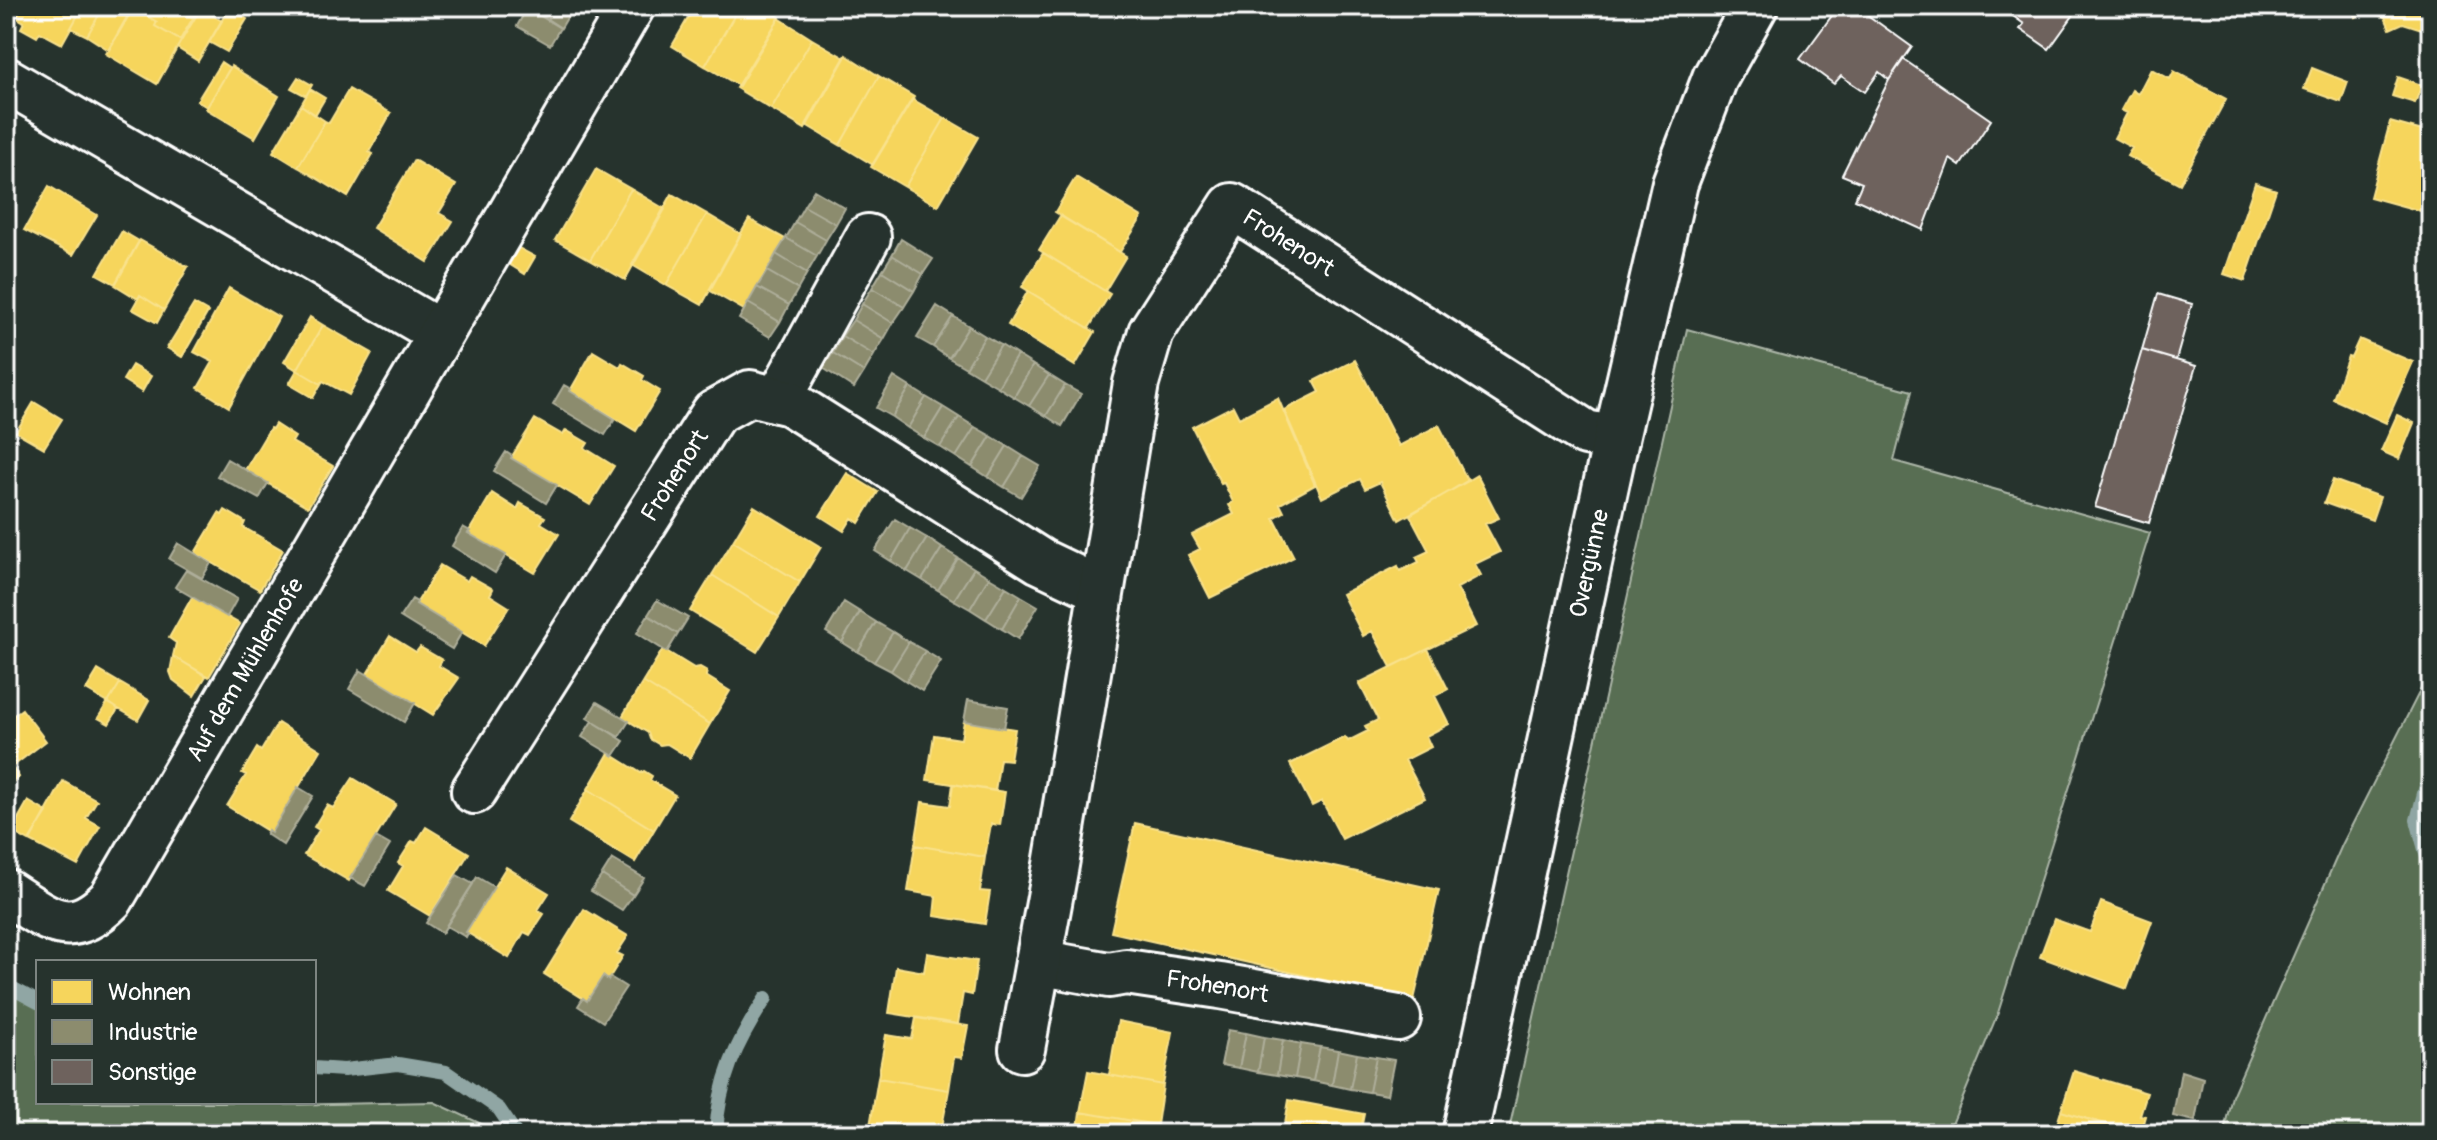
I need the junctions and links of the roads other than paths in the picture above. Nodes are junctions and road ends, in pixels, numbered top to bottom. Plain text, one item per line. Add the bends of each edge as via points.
1 (632, 6) edge
2 (1755, 6) edge
3 (6, 80) edge
4 (868, 237) dead end
5 (439, 332) junction
6 (778, 400) junction
7 (1616, 439) junction
8 (1101, 590) junction
9 (474, 791) dead end
10 (6, 892) edge
11 (1038, 962) junction
12 (1398, 1018) dead end
13 (1022, 1049) dead end
14 (1465, 1134) edge

1 - 5 street, Auf dem Mühlenhofe
2 - 7 street, Overgünne via 1715,78 1675,183
3 - 5 street
4 - 6 street
5 - 10 street, Auf dem Mühlenhofe via 111,899 94,916 76,923 49,920
6 - 8 street, Frohenort via 1040,561
6 - 9 street, Frohenort via 750,393 714,413
7 - 8 street, Frohenort via 1586,433 1232,206 1151,332 1136,383
7 - 14 street, Overgünne
8 - 11 street, Frohenort
11 - 12 street, Frohenort via 1220,986
11 - 13 street, Frohenort

